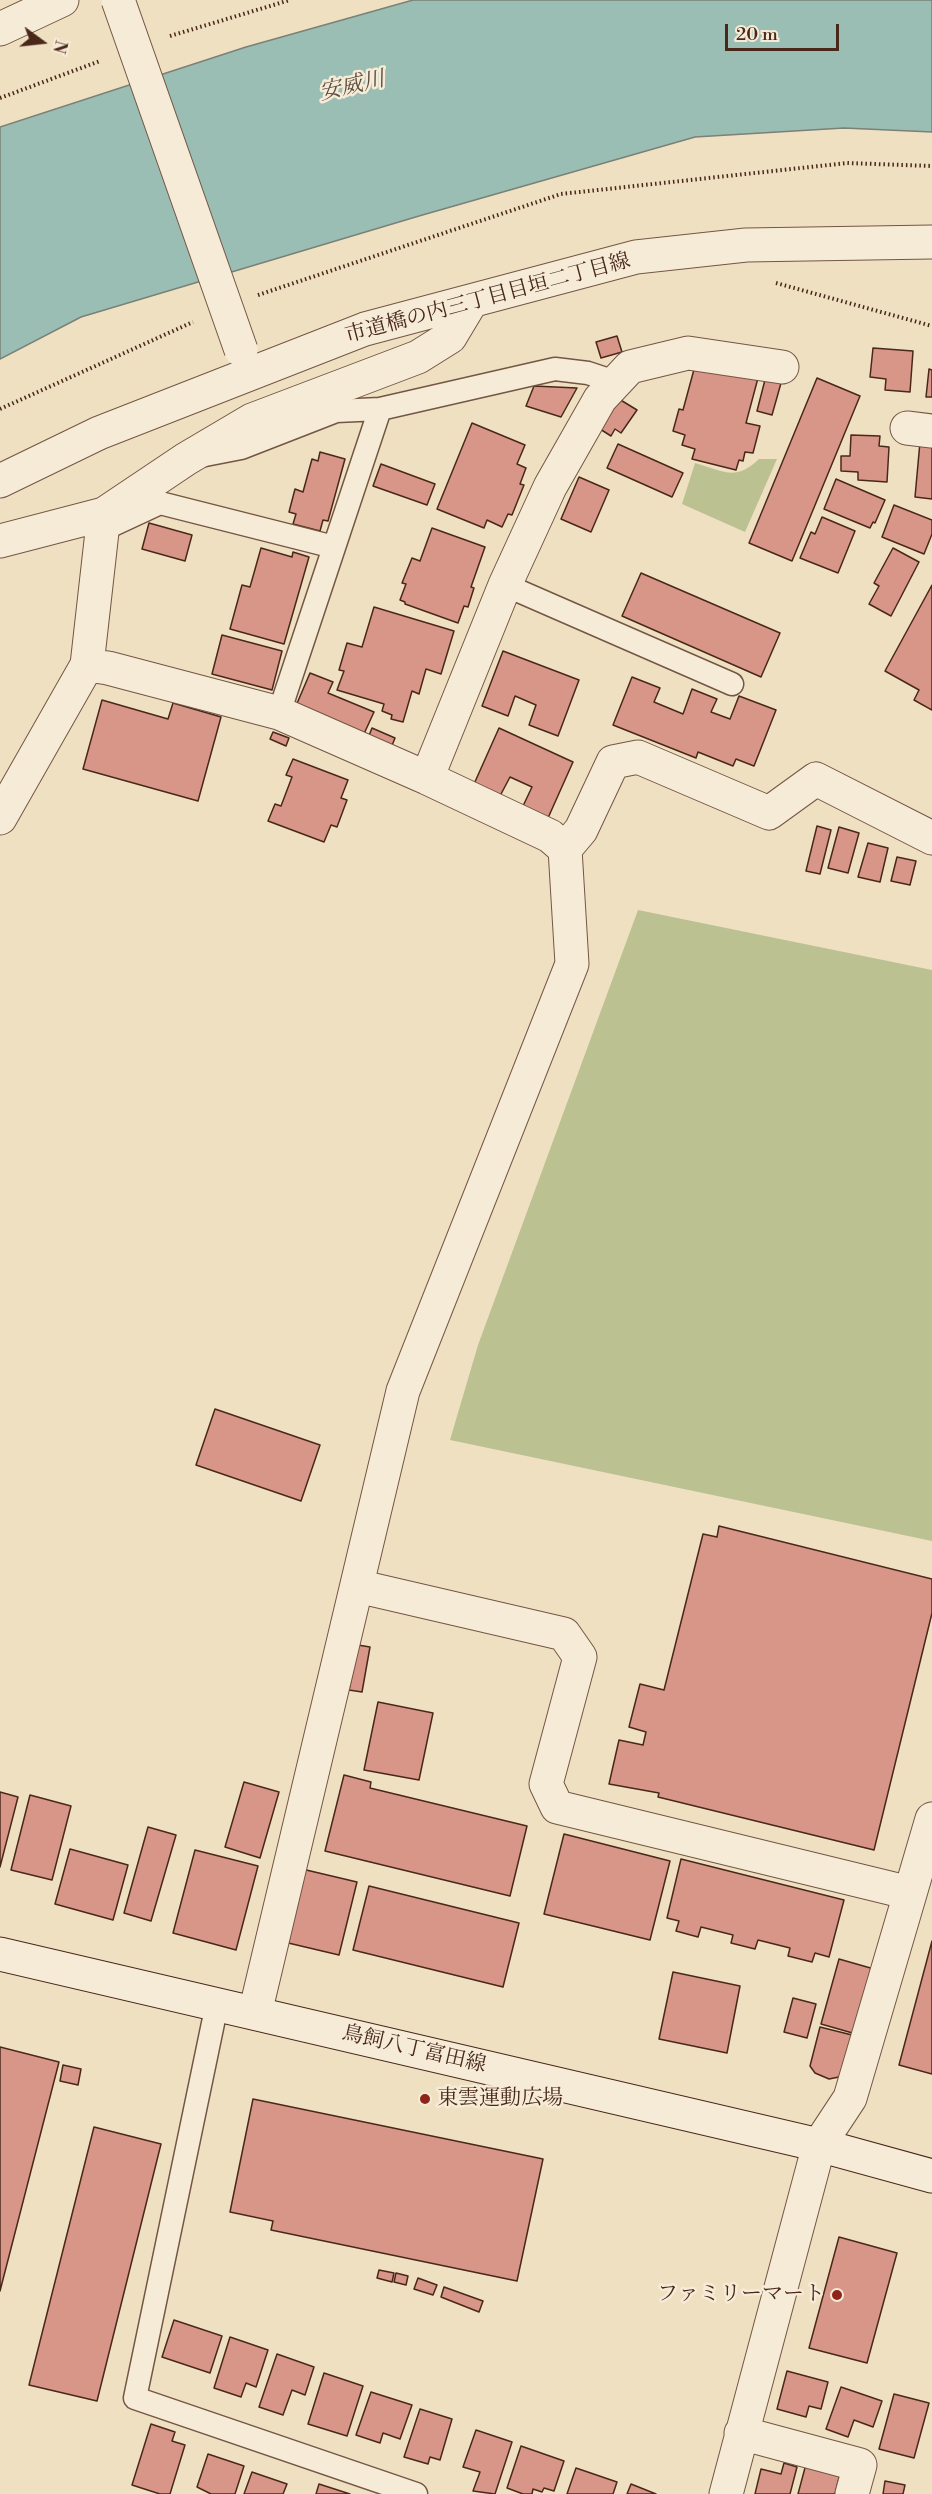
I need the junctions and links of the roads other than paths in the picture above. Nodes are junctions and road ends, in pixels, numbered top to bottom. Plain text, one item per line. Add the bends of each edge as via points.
1 (63, 0) edge
2 (118, 0) edge
3 (0, 29) edge
4 (932, 242) edge
5 (471, 302) junction
6 (244, 363) junction
7 (782, 367) dead end
8 (613, 384) junction
9 (380, 410) junction
10 (186, 459) junction
11 (0, 481) edge
12 (103, 522) junction
13 (0, 541) edge
14 (334, 547) junction
15 (505, 585) junction
16 (87, 664) junction
17 (732, 684) dead end
18 (279, 713) junction
19 (426, 778) junction
20 (0, 818) edge
21 (932, 837) edge
22 (565, 849) junction
23 (357, 1586) junction
24 (932, 1819) edge
25 (910, 1893) junction
26 (0, 1954) edge
27 (217, 2004) junction
28 (255, 2013) junction
29 (819, 2145) junction
30 (932, 2176) edge
31 (741, 2433) junction
32 (416, 2494) edge
33 (726, 2494) edge
34 (852, 2494) edge

1 - 3 street
2 - 6 street, bridge
4 - 5 street, 市道橋の内三丁目目垣二丁目線 via 746,245 636,257
5 - 6 street, 市道橋の内三丁目目垣二丁目線
5 - 10 street via 450,338 418,357 252,420
6 - 11 street, 市道橋の内三丁目目垣二丁目線
7 - 8 street via 688,353 630,367
8 - 9 lane via 588,373 555,369
8 - 15 street via 600,399 550,487
9 - 10 lane via 336,411 241,448
9 - 14 lane
10 - 12 street
12 - 13 street
12 - 14 lane via 160,503
12 - 16 street
14 - 18 lane
15 - 17 lane
15 - 19 street
16 - 18 street
16 - 20 street
18 - 19 street
19 - 22 street via 550,836
21 - 22 street via 816,778 769,813 638,757 613,762 581,830
22 - 23 street via 572,964 403,1391
23 - 25 street via 564,1634 580,1657 546,1784 557,1807
23 - 28 street
24 - 25 street
25 - 29 street via 850,2098
26 - 27 street, 鳥飼八丁富田線
27 - 28 street, 鳥飼八丁富田線
27 - 32 lane via 135,2398
28 - 29 street, 鳥飼八丁富田線
29 - 30 street, 鳥飼八丁富田線
29 - 31 street
31 - 33 street
31 - 34 street via 860,2465

